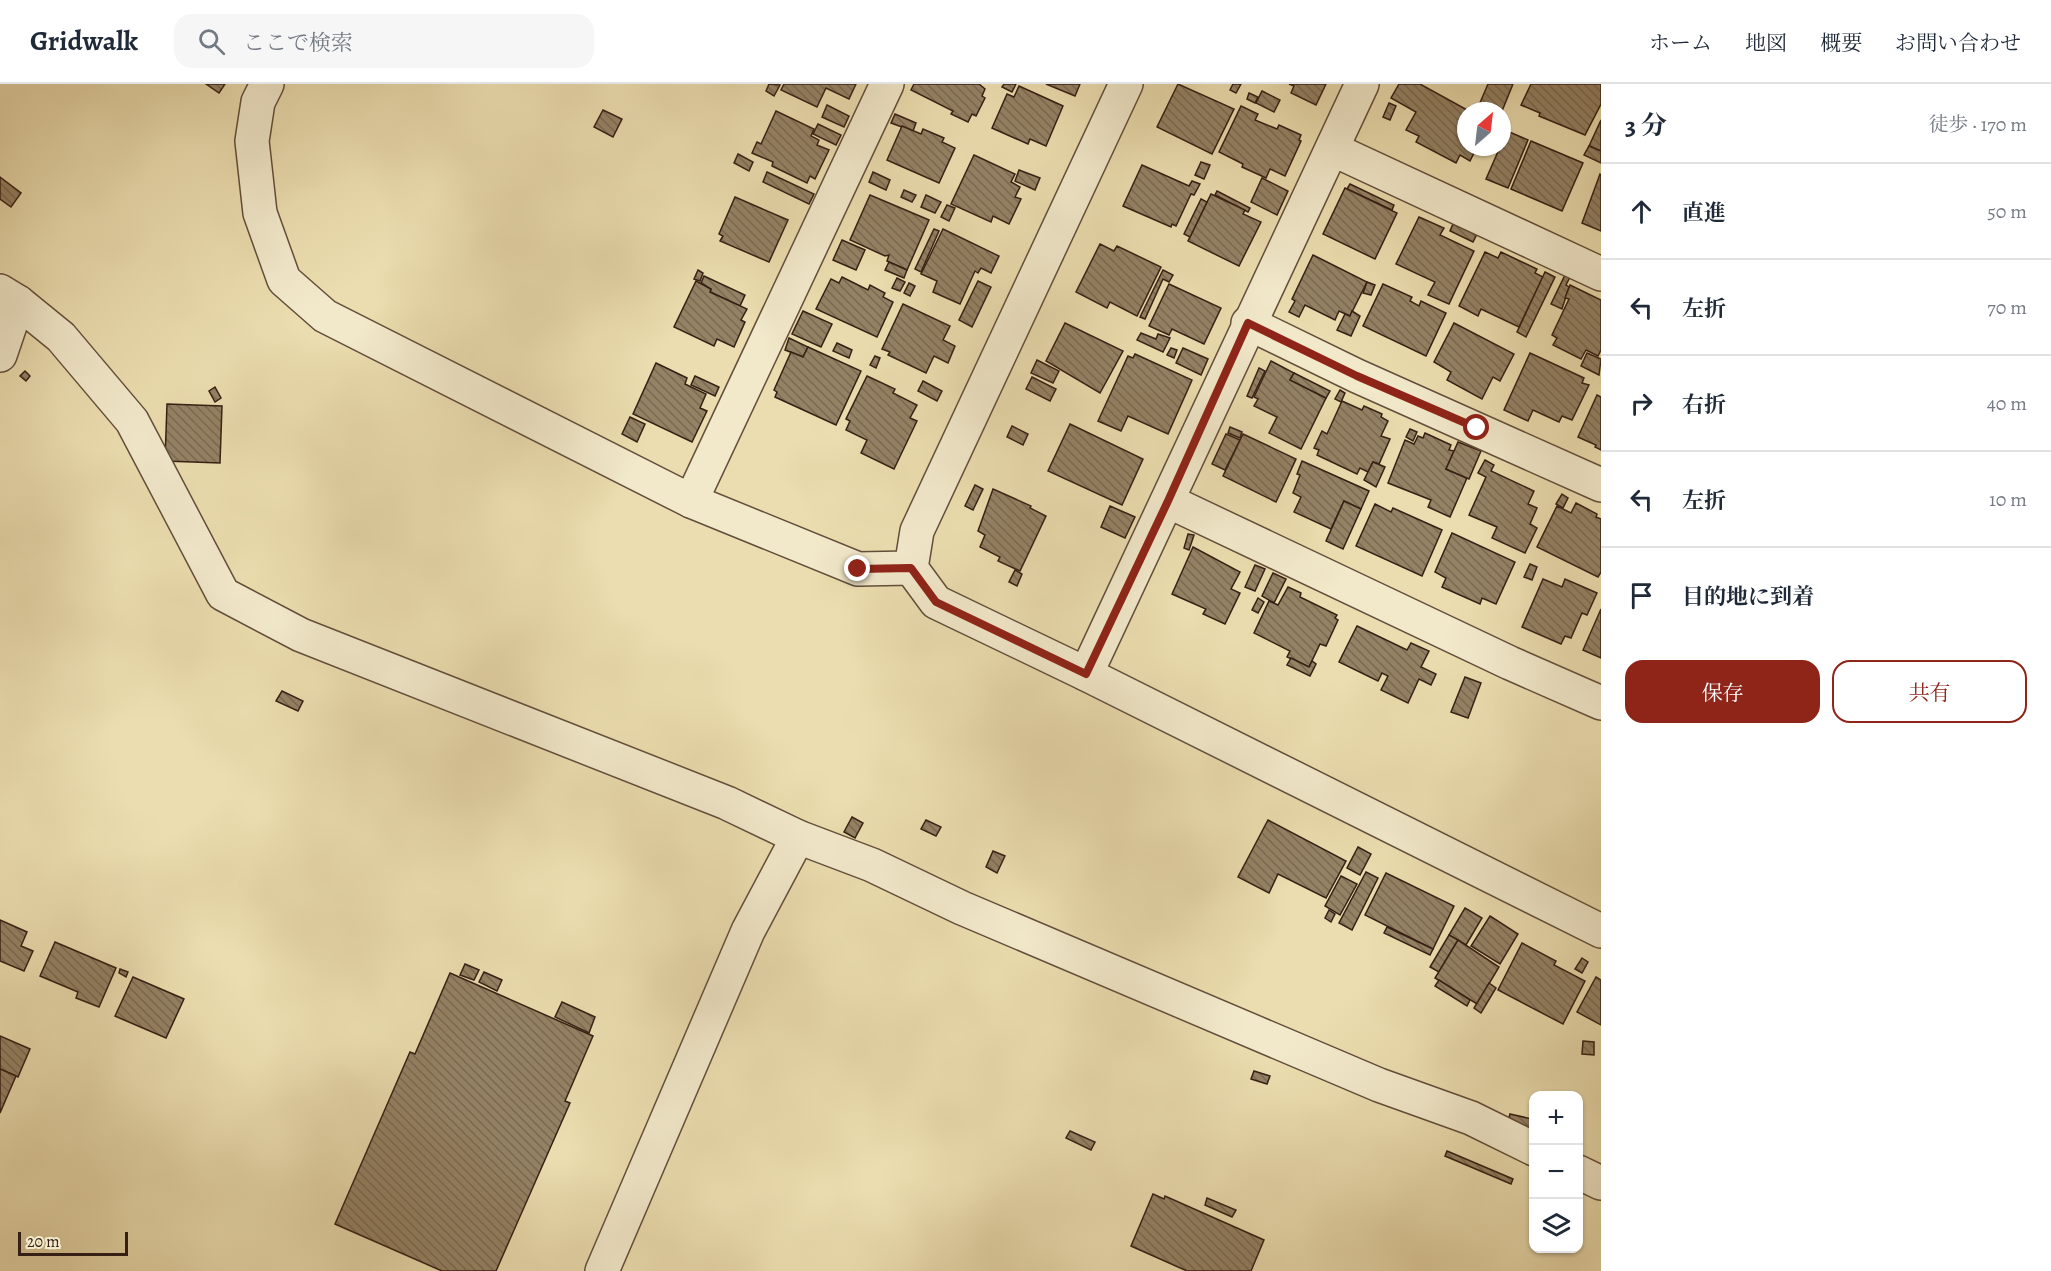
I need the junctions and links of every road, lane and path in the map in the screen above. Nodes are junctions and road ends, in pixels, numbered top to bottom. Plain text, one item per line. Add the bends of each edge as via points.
1 (267, 84) edge
2 (886, 84) edge
3 (1126, 84) edge
4 (1362, 84) edge
5 (1332, 150) junction
6 (1601, 274) edge
7 (9, 296) edge
8 (1248, 323) junction
9 (0, 355) edge
10 (1601, 485) edge
11 (691, 501) junction
12 (1168, 501) junction
13 (911, 568) junction
14 (1086, 674) junction
15 (1601, 703) edge
16 (798, 837) junction
17 (1601, 931) edge
18 (1529, 1147) edge
19 (1583, 1174) edge
20 (1601, 1183) edge
21 (602, 1271) edge

1 - 11 street via 258,102 252,141 260,213 284,280 325,316
2 - 11 street
3 - 13 street via 917,531
4 - 5 street
5 - 6 street
5 - 8 street
7 - 9 street
7 - 16 street via 61,337 132,421 222,594 301,635 727,803
8 - 10 street
8 - 12 street
11 - 13 street via 858,569
12 - 14 street
12 - 15 street
13 - 14 street via 936,602
14 - 17 street
16 - 18 street via 872,865 962,908 1379,1085 1471,1118
16 - 21 street via 748,931
19 - 20 street

